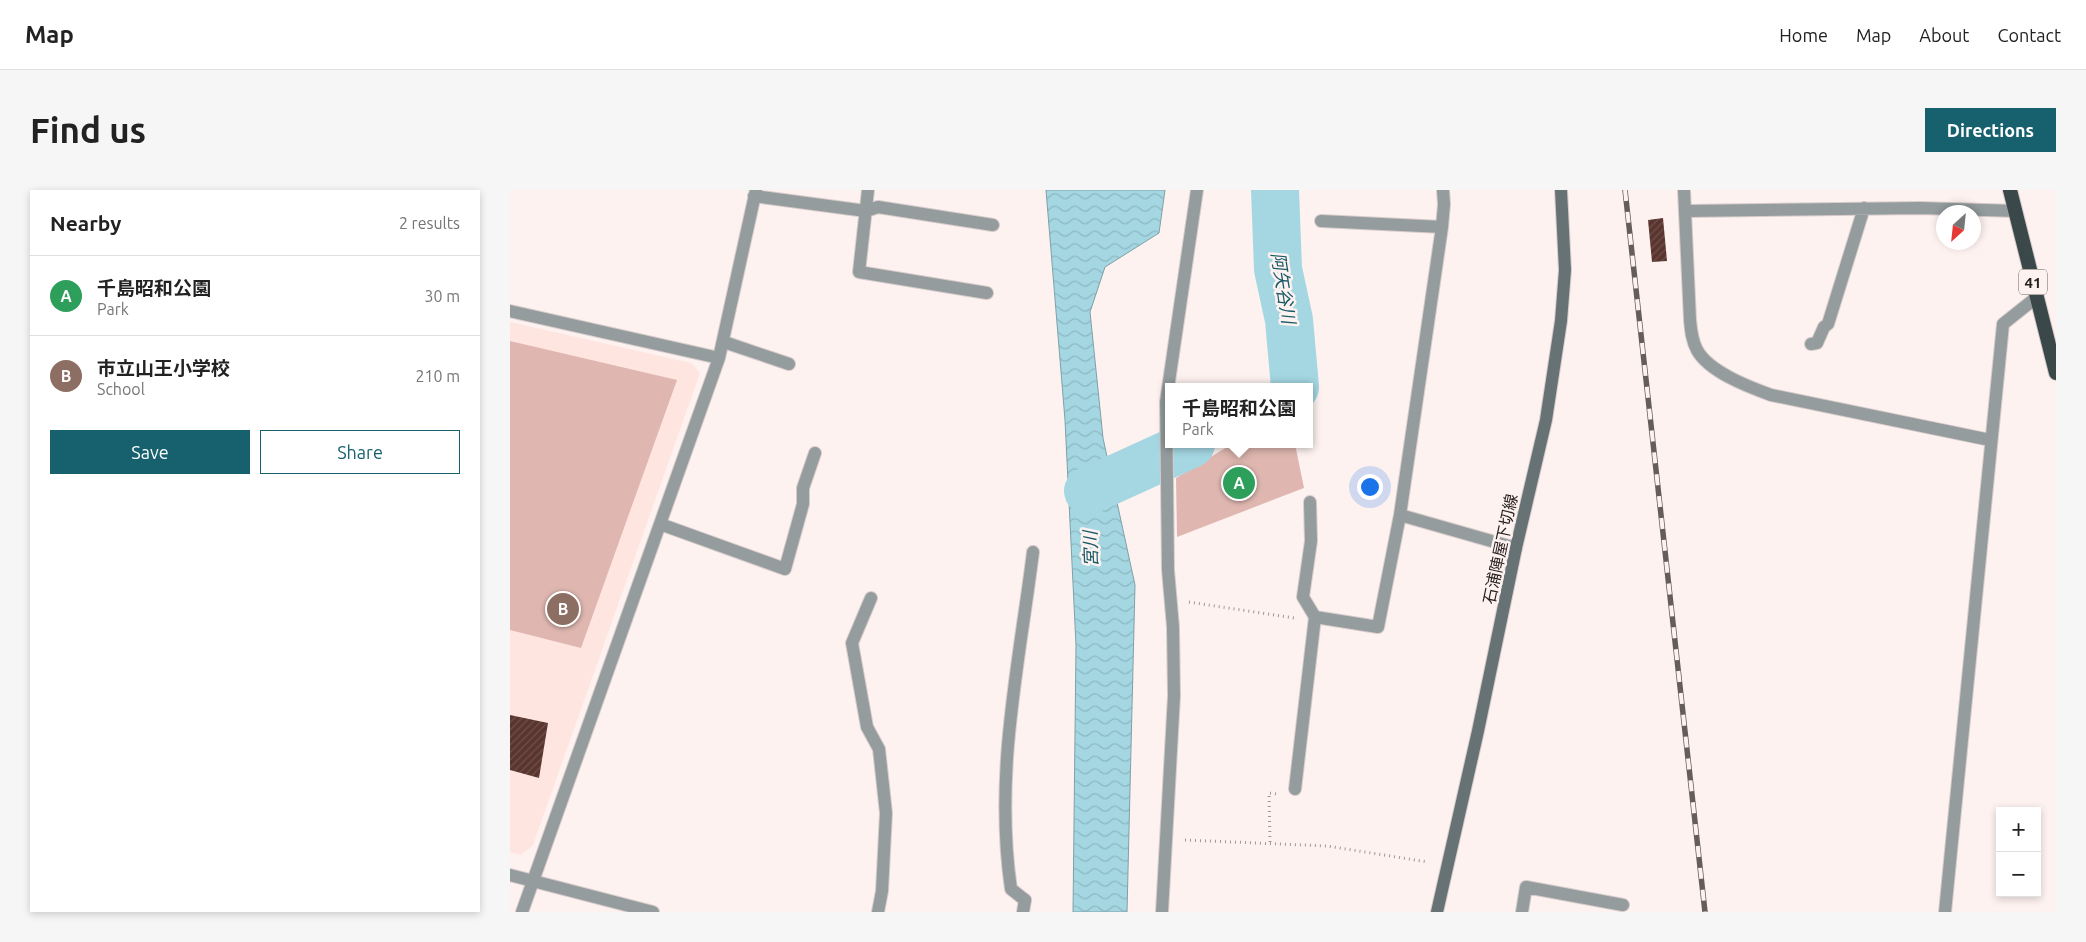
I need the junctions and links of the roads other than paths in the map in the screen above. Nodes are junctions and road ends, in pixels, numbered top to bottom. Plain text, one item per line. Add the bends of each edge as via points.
1 (868, 190) edge
2 (1197, 190) edge
3 (1443, 190) edge
4 (1561, 190) edge
5 (1684, 190) edge
6 (2010, 190) edge
7 (755, 193) edge
8 (1864, 208) junction
9 (1686, 211) junction
10 (2016, 211) junction
11 (866, 212) junction
12 (1321, 221) dead end
13 (993, 225) dead end
14 (1442, 227) junction
15 (986, 293) dead end
16 (2037, 298) junction
17 (510, 311) edge
18 (724, 342) junction
19 (1811, 344) dead end
20 (719, 358) junction
21 (789, 364) dead end
22 (2056, 373) edge
23 (1169, 383) edge
24 (1990, 440) junction
25 (1167, 448) edge
26 (815, 453) dead end
27 (1310, 502) dead end
28 (1400, 515) junction
29 (660, 524) junction
30 (1516, 548) junction
31 (1033, 552) dead end
32 (871, 598) dead end
33 (1315, 619) junction
34 (1295, 789) dead end
35 (510, 875) edge
36 (533, 881) junction
37 (1024, 906) edge
38 (1622, 908) edge
39 (522, 912) edge
40 (653, 912) edge
41 (878, 912) edge
42 (1162, 912) edge
43 (1437, 912) edge
44 (1522, 912) edge
45 (1945, 912) edge

1 - 11 street
2 - 23 street
3 - 14 street
4 - 30 main road, 石浦陣屋下切線 via 1565,270 1561,321 1546,420
5 - 9 street
6 - 10 highway, 41
7 - 11 street
7 - 18 street
8 - 9 street
8 - 10 street
8 - 19 street via 1828,324 1817,343
9 - 24 street via 1690,320 1696,346 1708,363 1747,386 1770,395
10 - 16 highway, 41
11 - 13 street via 878,207
11 - 15 street via 859,272
12 - 14 street
14 - 28 street
16 - 22 highway, 41
16 - 24 street via 2003,324
17 - 20 street
18 - 20 street
18 - 21 street
20 - 29 street
24 - 45 street
25 - 42 street via 1174,696
26 - 29 street via 803,488 803,504 784,569
27 - 33 street via 1312,541 1303,597
28 - 30 street
28 - 33 street via 1378,627
29 - 36 street
30 - 43 main road, 石浦陣屋下切線
31 - 37 street via 1005,769 1006,850 1011,888
32 - 41 street via 852,643 867,727 879,749 886,813
33 - 34 street
35 - 36 street
36 - 39 street
36 - 40 street
38 - 44 street via 1526,887

